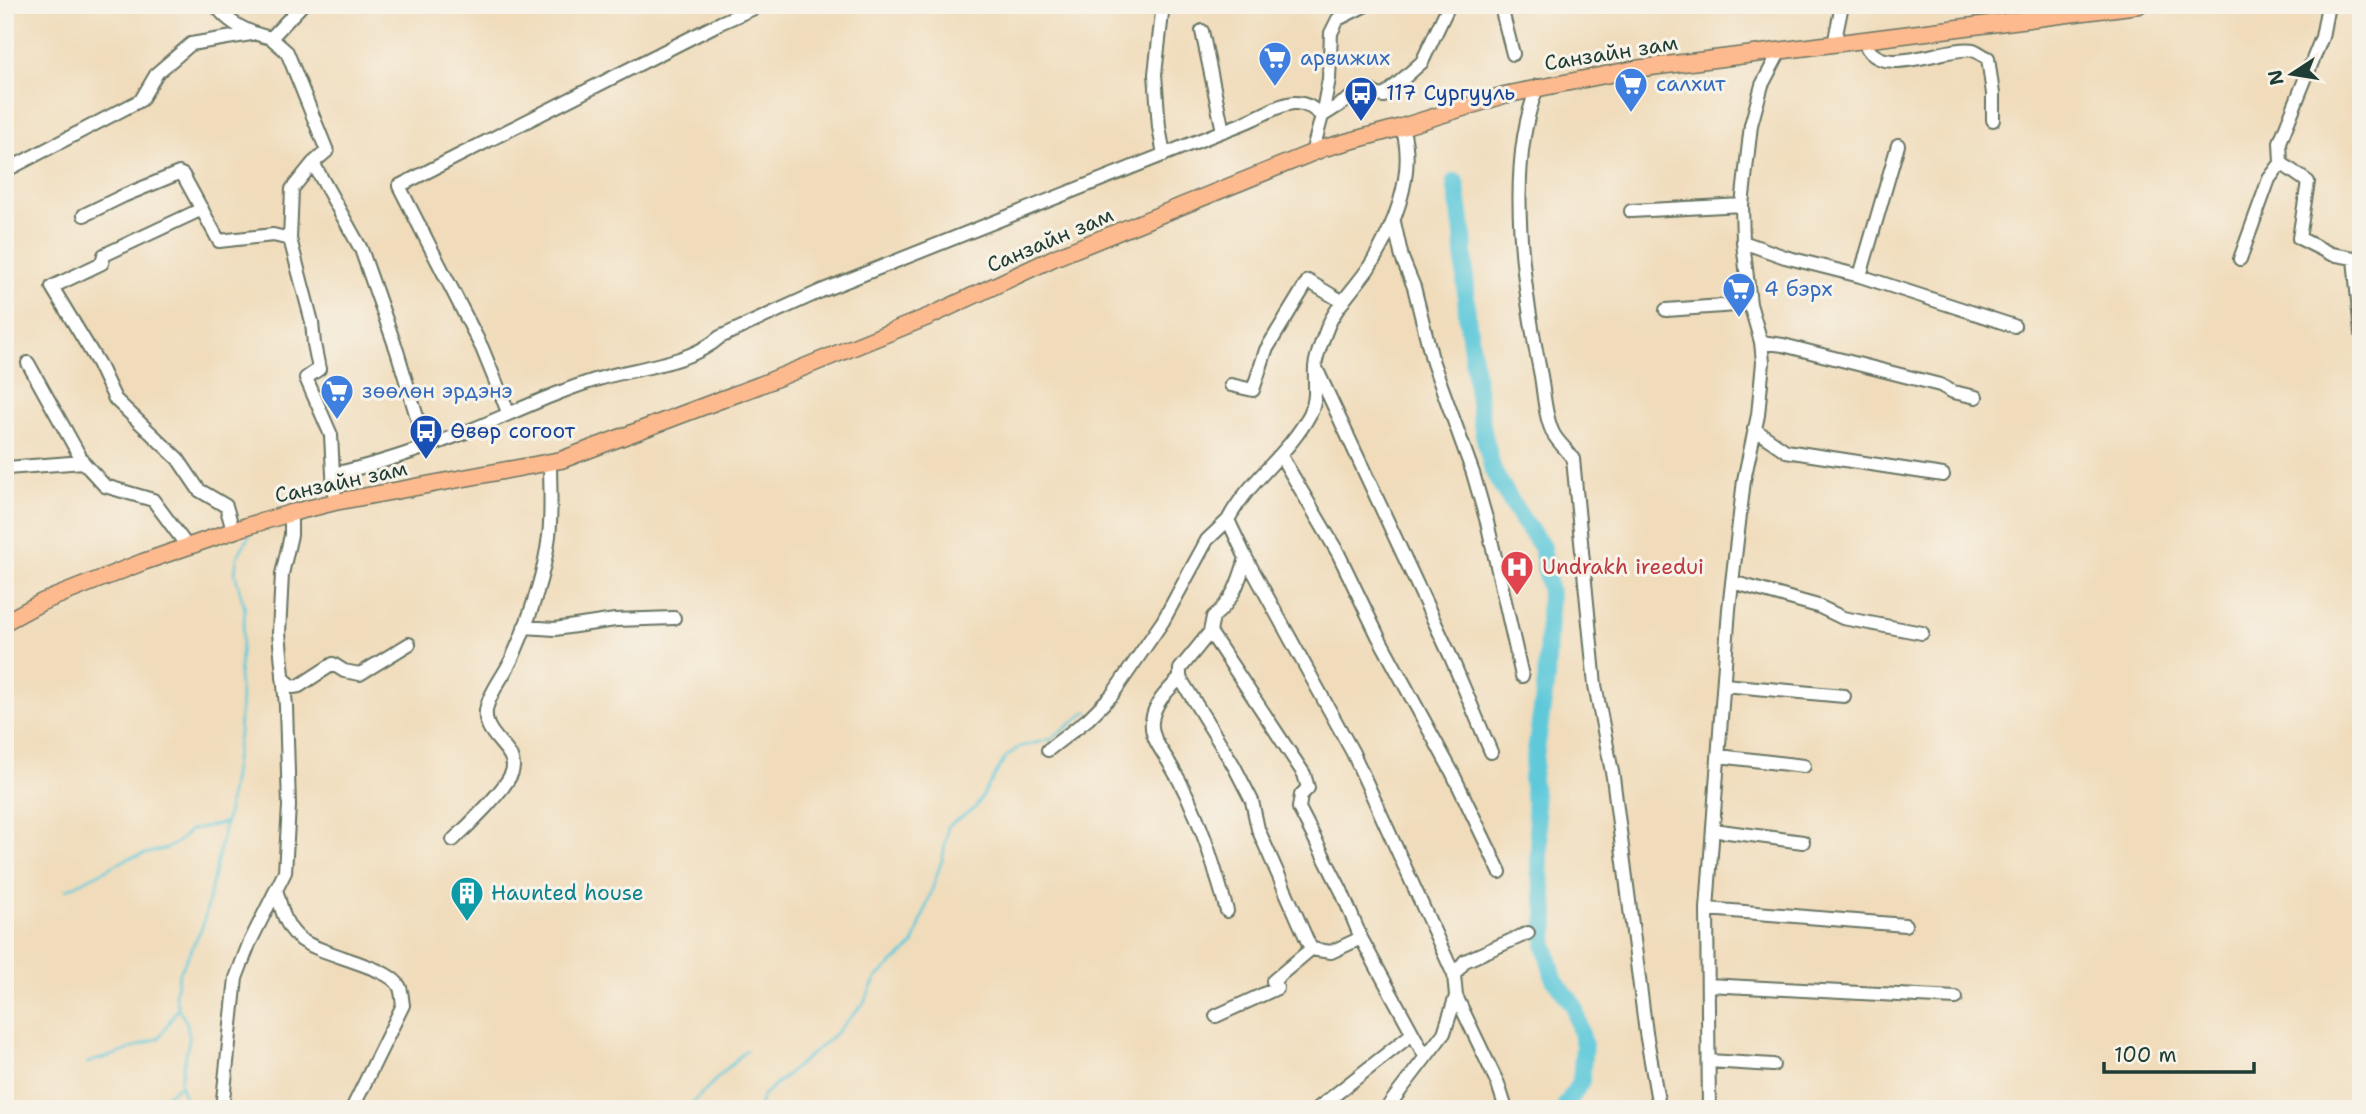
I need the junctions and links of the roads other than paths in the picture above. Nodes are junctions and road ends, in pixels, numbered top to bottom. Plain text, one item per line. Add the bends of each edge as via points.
1 (216, 5) edge
2 (302, 5) edge
3 (761, 5) edge
4 (1163, 5) edge
5 (1366, 5) edge
6 (1449, 5) edge
7 (1504, 5) edge
8 (1842, 5) edge
9 (2139, 5) edge
10 (2328, 5) edge
11 (1202, 31) dead end
12 (251, 34) junction
13 (271, 38) junction
14 (1864, 41) junction
15 (1834, 44) junction
16 (1780, 51) junction
17 (1513, 54) dead end
18 (1538, 86) junction
19 (1322, 116) junction
20 (1993, 120) dead end
21 (1402, 127) junction
22 (1223, 131) junction
23 (1898, 145) dead end
24 (1312, 153) junction
25 (1164, 155) junction
26 (313, 163) junction
27 (2281, 163) junction
28 (5, 171) edge
29 (1742, 205) junction
30 (202, 209) junction
31 (1631, 211) dead end
32 (84, 215) dead end
33 (1394, 222) junction
34 (290, 239) junction
35 (1743, 242) junction
36 (2240, 259) dead end
37 (1860, 276) junction
38 (1343, 302) junction
39 (1750, 304) junction
40 (1666, 310) dead end
41 (2014, 326) dead end
42 (2361, 333) edge
43 (1760, 342) junction
44 (28, 363) dead end
45 (1315, 364) junction
46 (1231, 385) dead end
47 (1976, 397) dead end
48 (508, 412) junction
49 (1754, 429) junction
50 (426, 447) junction
51 (1282, 456) junction
52 (83, 461) junction
53 (551, 461) junction
54 (6, 468) edge
55 (333, 474) junction
56 (1943, 475) dead end
57 (335, 502) junction
58 (292, 513) junction
59 (1228, 520) junction
60 (233, 530) junction
61 (187, 546) junction
62 (1246, 558) junction
63 (1732, 582) junction
64 (674, 618) dead end
65 (5, 622) edge
66 (524, 627) junction
67 (1210, 632) junction
68 (1922, 632) dead end
69 (410, 644) dead end
70 (1522, 676) dead end
71 (284, 678) junction
72 (1180, 678) junction
73 (1724, 685) junction
74 (1844, 696) dead end
75 (1048, 750) dead end
76 (1491, 752) dead end
77 (1718, 756) junction
78 (1804, 766) dead end
79 (1713, 830) junction
80 (453, 840) dead end
81 (1803, 842) dead end
82 (1500, 872) dead end
83 (276, 889) junction
84 (1707, 909) junction
85 (1227, 911) dead end
86 (1905, 925) dead end
87 (1528, 933) dead end
88 (1361, 938) junction
89 (1311, 949) junction
90 (1454, 975) junction
91 (1708, 985) junction
92 (1456, 996) junction
93 (1956, 998) dead end
94 (1216, 1016) dead end
95 (1412, 1034) junction
96 (1425, 1056) junction
97 (1709, 1061) junction
98 (1773, 1065) dead end
99 (222, 1109) edge
100 (352, 1109) edge
101 (1317, 1109) edge
102 (1385, 1109) edge
103 (1506, 1109) edge
104 (1657, 1109) edge
105 (1709, 1109) edge

1 - 12 street via 223,16
2 - 13 street
3 - 48 street via 399,186 482,348
4 - 25 street via 1155,74
5 - 19 street via 1338,19 1331,33
6 - 19 street via 1422,62 1389,93 1360,92
7 - 17 street
8 - 15 street
9 - 14 main road, Санзайн зам
10 - 27 street via 2322,37 2280,142
11 - 22 street
12 - 13 street
12 - 28 street via 191,44 157,73 141,100
13 - 26 street via 288,52 327,151
14 - 15 main road, Санзайн зам
14 - 20 street via 1878,58 1901,61 1973,50 1987,58
15 - 16 main road, Санзайн зам
16 - 18 main road, Санзайн зам
16 - 29 street via 1762,85 1751,125
18 - 21 main road, Санзайн зам
18 - 104 street via 1525,128 1518,210 1525,279 1552,432 1573,458 1595,685 1614,778
19 - 22 street via 1303,103 1283,103
19 - 24 street
21 - 24 main road, Санзайн зам
21 - 33 street via 1407,141 1406,170
22 - 25 street
23 - 37 street
24 - 53 main road, Санзайн зам via 760,385
25 - 48 street via 821,291 720,337 709,347
26 - 34 street via 292,190
26 - 50 street via 361,249
27 - 36 street via 2269,179
27 - 42 street via 2308,182 2299,238 2331,254 2354,258
29 - 31 street
29 - 35 street
30 - 32 street via 179,173
30 - 34 street via 219,241 273,235
30 - 60 street via 104,255 102,263 51,287 99,363 114,399 178,459 199,490 226,506
33 - 38 street
33 - 70 street via 1433,363 1487,522
34 - 55 street via 319,369 306,378 331,435
35 - 37 street
35 - 39 street
37 - 41 street
38 - 45 street via 1327,327
38 - 46 street via 1308,281 1266,350 1253,390
39 - 40 street
39 - 43 street
43 - 47 street
43 - 49 street via 1763,362
44 - 52 street
45 - 51 street via 1315,400
45 - 76 street
48 - 50 street
49 - 56 street via 1786,451
49 - 63 street
50 - 55 street
51 - 59 street
51 - 82 street via 1338,553
52 - 54 street
52 - 61 street via 105,486 153,500
53 - 57 main road, Санзайн зам
53 - 66 street via 549,536
55 - 57 street
57 - 58 main road, Санзайн зам
58 - 60 main road, Санзайн зам
58 - 71 street via 279,633
59 - 62 street
59 - 75 street via 1207,540 1163,621 1112,695
60 - 61 main road, Санзайн зам
61 - 65 main road, Санзайн зам via 42,602
62 - 67 street via 1237,588 1213,617
62 - 90 street via 1353,753
63 - 68 street via 1843,618
63 - 73 street
64 - 66 street via 555,629
66 - 80 street via 486,707 486,725 513,767
67 - 72 street via 1180,669
67 - 88 street via 1307,781 1299,808
69 - 71 street via 360,674 333,664 299,686 293,687
71 - 83 street via 289,806 285,872
72 - 85 street via 1159,702 1152,719 1154,737 1176,773 1208,845
72 - 89 street via 1252,801 1258,829
73 - 74 street
73 - 77 street
77 - 78 street
77 - 79 street
79 - 81 street
79 - 84 street
83 - 99 street via 236,978
83 - 100 street via 285,921 299,938 332,956 392,977 400,987 402,1004
84 - 86 street
84 - 91 street
87 - 90 street via 1465,961
88 - 89 street via 1332,952
88 - 95 street
89 - 94 street via 1273,981 1277,988
90 - 92 street
91 - 93 street
91 - 97 street
92 - 96 street via 1444,1033
92 - 103 street
95 - 96 street
95 - 101 street
96 - 102 street
97 - 98 street
97 - 105 street

